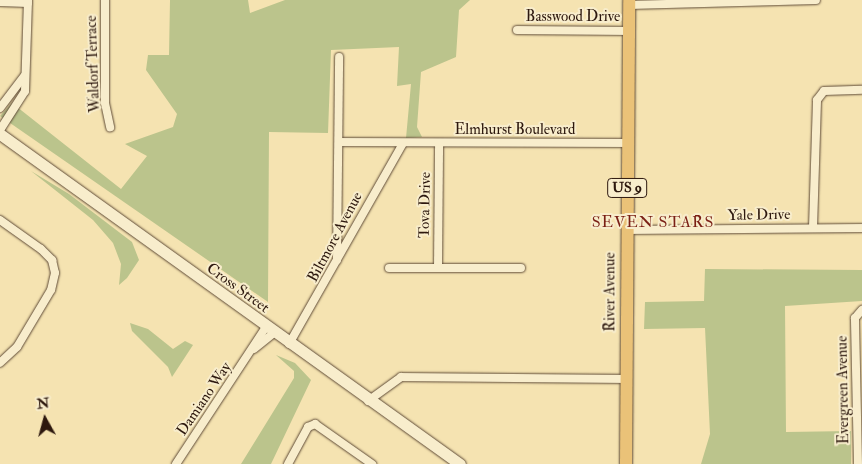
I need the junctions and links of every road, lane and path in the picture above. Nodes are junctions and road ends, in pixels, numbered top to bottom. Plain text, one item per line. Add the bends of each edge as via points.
1 (105, 0) edge
2 (816, 0) edge
3 (0, 2) edge
4 (28, 2) edge
5 (628, 2) edge
6 (707, 2) edge
7 (757, 2) edge
8 (518, 30) dead end
9 (628, 31) junction
10 (339, 57) dead end
11 (25, 75) junction
12 (862, 90) edge
13 (0, 108) edge
14 (110, 127) dead end
15 (0, 130) edge
16 (0, 134) edge
17 (339, 142) junction
18 (403, 143) junction
19 (628, 143) junction
20 (439, 144) junction
21 (0, 220) edge
22 (813, 228) junction
23 (862, 228) edge
24 (627, 230) junction
25 (336, 262) junction
26 (389, 268) dead end
27 (438, 268) junction
28 (521, 268) dead end
29 (860, 313) edge
30 (270, 330) junction
31 (289, 344) junction
32 (0, 364) edge
33 (626, 379) junction
34 (368, 401) junction
35 (457, 463) edge
36 (176, 464) edge
37 (288, 464) edge
38 (372, 464) edge
39 (626, 464) edge
40 (858, 464) edge

1 - 14 street, Waldorf Terrace via 105,103
2 - 7 street
3 - 4 street
4 - 11 street
5 - 6 street
5 - 9 highway, River Avenue / US 9
6 - 7 street
8 - 9 street, Basswood Drive
9 - 19 highway, River Avenue / US 9
10 - 17 street
11 - 13 street
11 - 15 street via 25,91
12 - 22 street via 830,90 817,100
16 - 30 main road, Cross Street
17 - 18 street, Elmhurst Boulevard
17 - 25 street
18 - 20 street, Elmhurst Boulevard
18 - 25 street, Biltmore Avenue
19 - 20 street, Elmhurst Boulevard
19 - 24 highway, River Avenue / US 9
20 - 27 street, Tova Drive
21 - 32 street via 41,249 52,260 55,273 51,290 17,346
22 - 23 street, Yale Drive
22 - 24 street, Yale Drive
24 - 33 highway, River Avenue / US 9
25 - 31 street, Biltmore Avenue
26 - 27 street
27 - 28 street
29 - 40 street, Evergreen Avenue
30 - 31 main road, Cross Street
30 - 36 street, Damiano Way
31 - 34 main road, Cross Street
33 - 34 street via 401,378 391,380
33 - 39 highway, River Avenue / US 9
34 - 35 main road, Cross Street
37 - 38 street via 315,424

